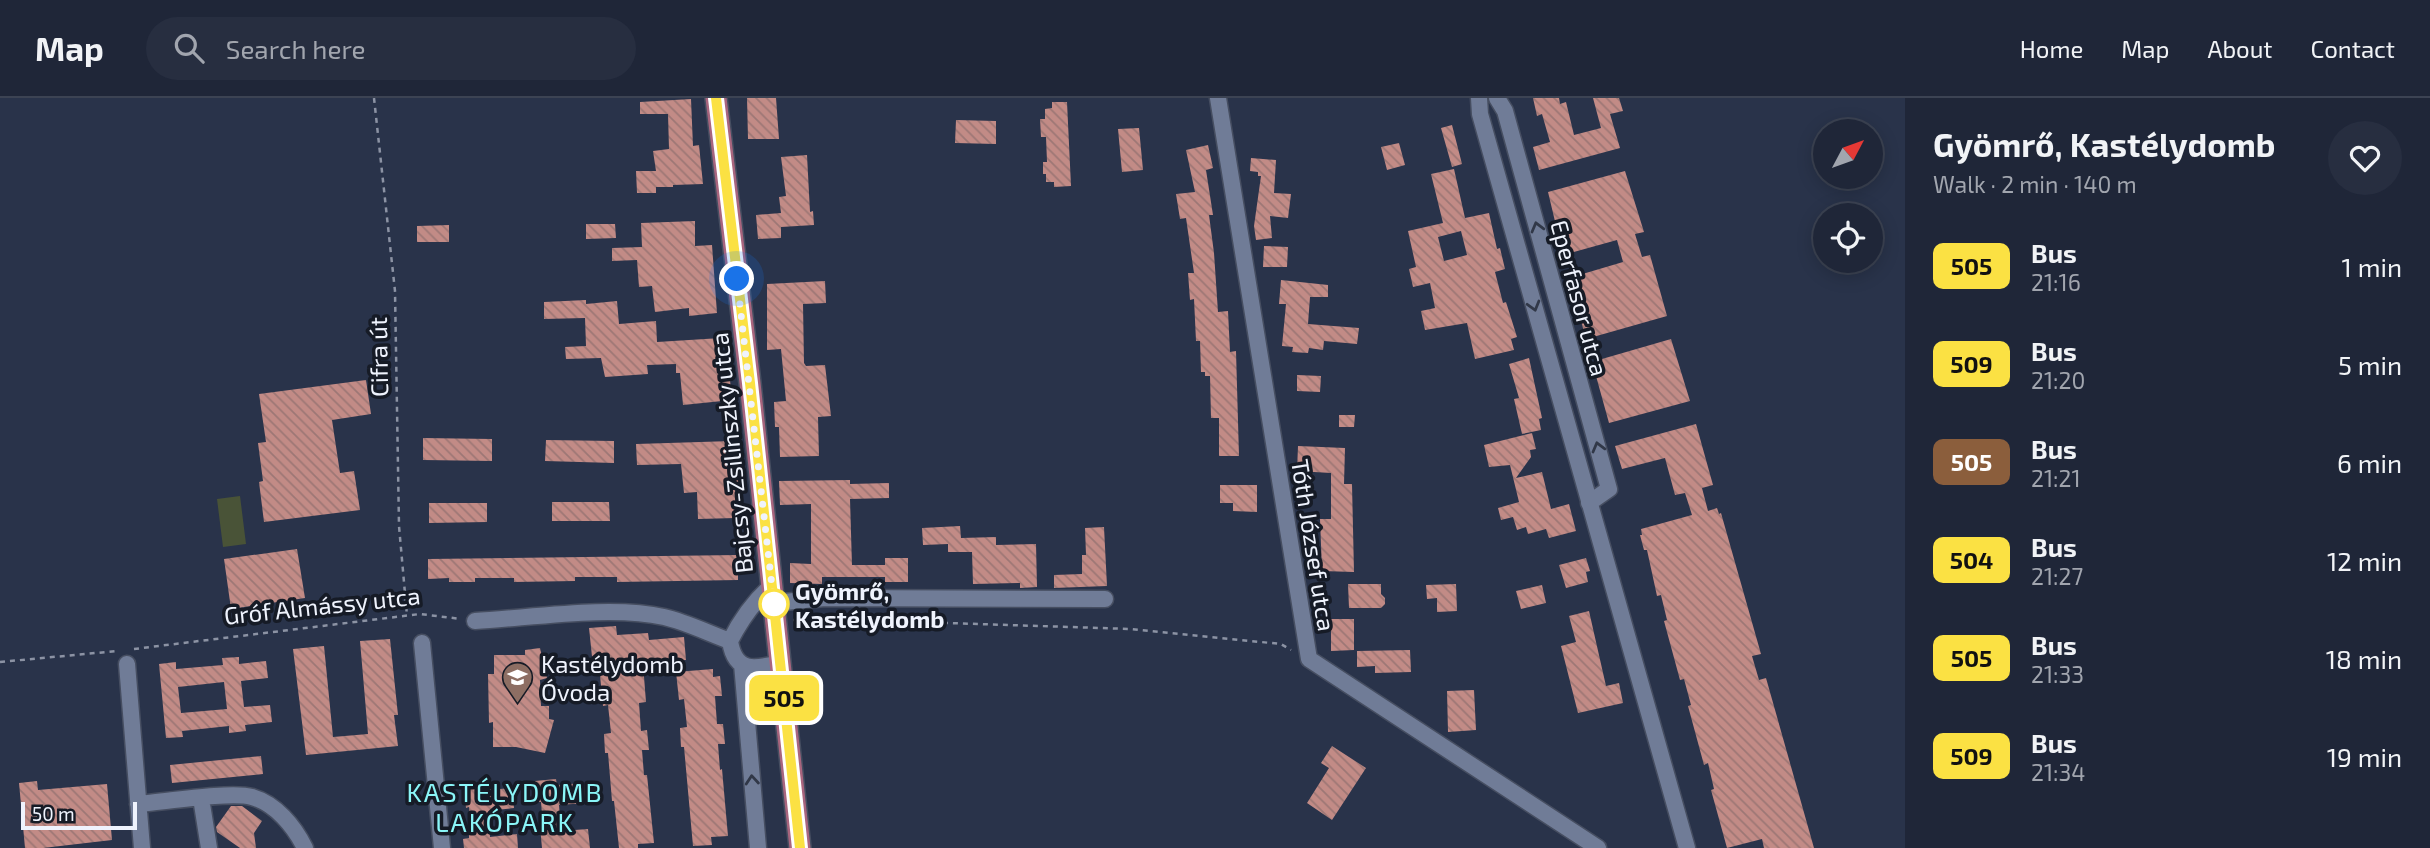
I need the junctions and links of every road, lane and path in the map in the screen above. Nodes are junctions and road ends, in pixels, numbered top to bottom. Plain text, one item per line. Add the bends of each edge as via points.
1 (374, 98) edge
2 (716, 98) edge
3 (1218, 98) edge
4 (1479, 98) edge
5 (1497, 98) edge
6 (1589, 503) junction
7 (1105, 599) dead end
8 (774, 603) junction
9 (407, 616) junction
10 (475, 621) joint
11 (730, 641) junction
12 (422, 643) dead end
13 (126, 655) junction
14 (1309, 660) junction
15 (0, 662) edge
16 (742, 664) junction
17 (781, 670) junction
18 (201, 798) junction
19 (138, 804) junction
20 (142, 848) edge
21 (209, 848) edge
22 (305, 848) edge
23 (442, 848) edge
24 (758, 848) edge
25 (800, 848) edge
26 (1598, 848) edge
27 (1687, 848) edge

1 - 9 path, Cifra út via 395,291 399,526
2 - 8 main road, Bajcsy-Zsilinszky utca
3 - 14 street, Tóth József utca
4 -> 6 street, Eperfasor utca
6 -> 5 street, Eperfasor utca via 1609,488 1505,111
6 - 27 street, Eperfasor utca
7 - 8 street via 825,598
8 - 11 street via 753,603
8 - 14 path via 827,619 1130,629 1281,644
8 - 17 main road, Bajcsy-Zsilinszky utca
9 - 10 path, Gróf Almássy utca
9 - 13 path, Gróf Almássy utca
10 - 11 street via 603,613 650,615
11 - 16 street
12 - 23 street
13 - 15 path, Gróf Almássy utca
13 - 19 street
14 - 26 street, Tóth József utca
16 - 17 street
24 -> 16 street
17 - 25 main road, Bajcsy-Zsilinszky utca
18 - 19 street
18 - 21 street
18 - 22 street via 252,797 296,830
19 - 20 street

